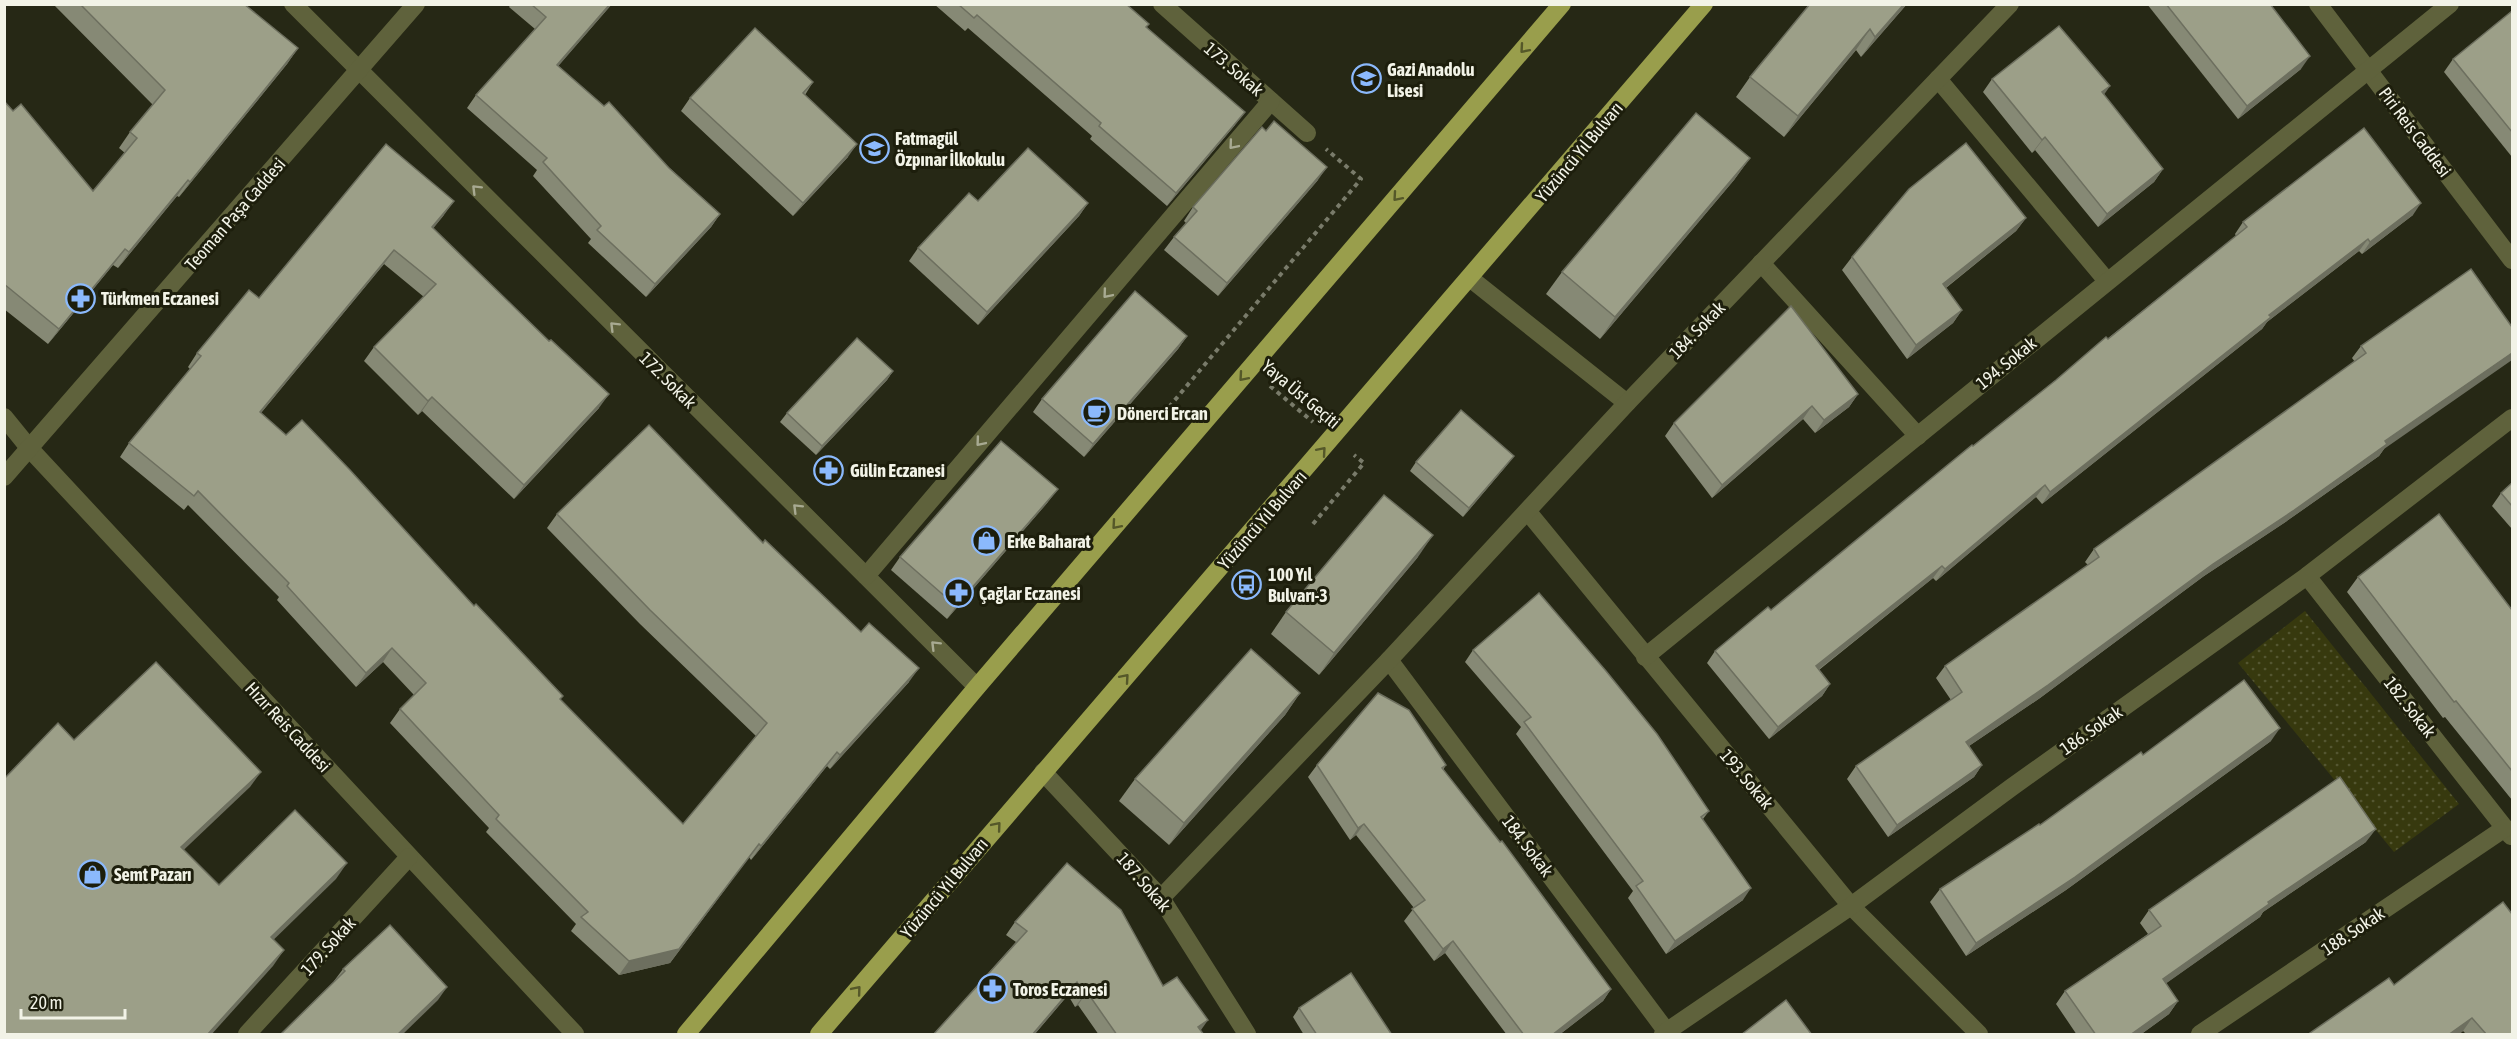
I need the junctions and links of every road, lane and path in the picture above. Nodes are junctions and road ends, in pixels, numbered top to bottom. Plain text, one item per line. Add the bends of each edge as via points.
1 (293, 4) edge
2 (416, 4) edge
3 (1162, 4) edge
4 (1562, 4) edge
5 (1704, 4) edge
6 (2010, 4) edge
7 (2318, 4) edge
8 (2450, 4) edge
9 (2367, 69) junction
10 (358, 72) junction
11 (1938, 78) junction
12 (1271, 101) junction
13 (1307, 133) joint
14 (2512, 260) edge
15 (1761, 263) junction
16 (1471, 279) junction
17 (2107, 281) junction
18 (1220, 345) junction
19 (1229, 352) dead end
20 (1265, 382) dead end
21 (1627, 403) junction
22 (1169, 407) dead end
23 (4, 417) edge
24 (2512, 418) edge
25 (1319, 426) dead end
26 (1918, 436) junction
27 (1346, 448) dead end
28 (30, 449) junction
29 (4, 477) edge
30 (1528, 512) junction
31 (1313, 524) dead end
32 (866, 576) junction
33 (2307, 576) junction
34 (1646, 657) junction
35 (1389, 660) junction
36 (977, 687) junction
37 (1043, 772) junction
38 (2509, 833) edge
39 (409, 857) junction
40 (1161, 898) junction
41 (1851, 906) junction
42 (1665, 1033) edge
43 (247, 1035) edge
44 (575, 1035) edge
45 (686, 1035) edge
46 (819, 1035) edge
47 (1247, 1035) edge
48 (1979, 1035) edge
49 (2200, 1035) edge

1 - 10 street, 172. Sokak
2 - 10 street, Teoman Paşa Caddesi
3 - 12 street, 173. Sokak
4 -> 36 main road
5 - 16 main road, Yüzüncü Yıl Bulvarı
6 - 11 street, 184. Sokak
7 - 9 street, Piri Reis Caddesi
8 - 9 street, 194. Sokak
9 - 14 street, Piri Reis Caddesi
9 - 17 street, 194. Sokak
10 - 28 street, Teoman Paşa Caddesi
32 -> 10 street, 172. Sokak
11 - 15 street, 184. Sokak
11 - 17 street
12 - 13 street, 173. Sokak
12 -> 32 street
13 - 18 path via 1361,179
15 - 21 street, 184. Sokak
15 - 26 street
16 - 21 street
37 -> 16 main road, Yüzüncü Yıl Bulvarı
17 - 26 street, 194. Sokak
18 - 19 path
18 - 22 path
20 - 25 path, Yaya Üst Geçiti
21 - 30 street, 184. Sokak
23 - 28 street, Hızır Reis Caddesi
24 - 33 street, 186. Sokak
26 - 34 street, 194. Sokak
27 - 31 path, Yaya Üst Geçiti via 1364,463
28 - 29 street, Teoman Paşa Caddesi
28 - 39 street, Hızır Reis Caddesi
30 - 34 street, 193. Sokak
30 - 35 street, 184. Sokak
36 -> 32 street, 172. Sokak
33 - 38 street, 182. Sokak
33 - 41 street, 186. Sokak
34 - 41 street, 193. Sokak
35 - 40 street, 184. Sokak
35 - 42 street, 184. Sokak
36 - 45 main road
37 - 40 street, 187. Sokak
46 -> 37 main road, Yüzüncü Yıl Bulvarı
38 - 49 street, 188. Sokak
39 - 43 street, 179. Sokak
39 - 44 street, Hızır Reis Caddesi
40 - 47 street, 187. Sokak
41 - 42 street, 186. Sokak
41 - 48 street, 193. Sokak

